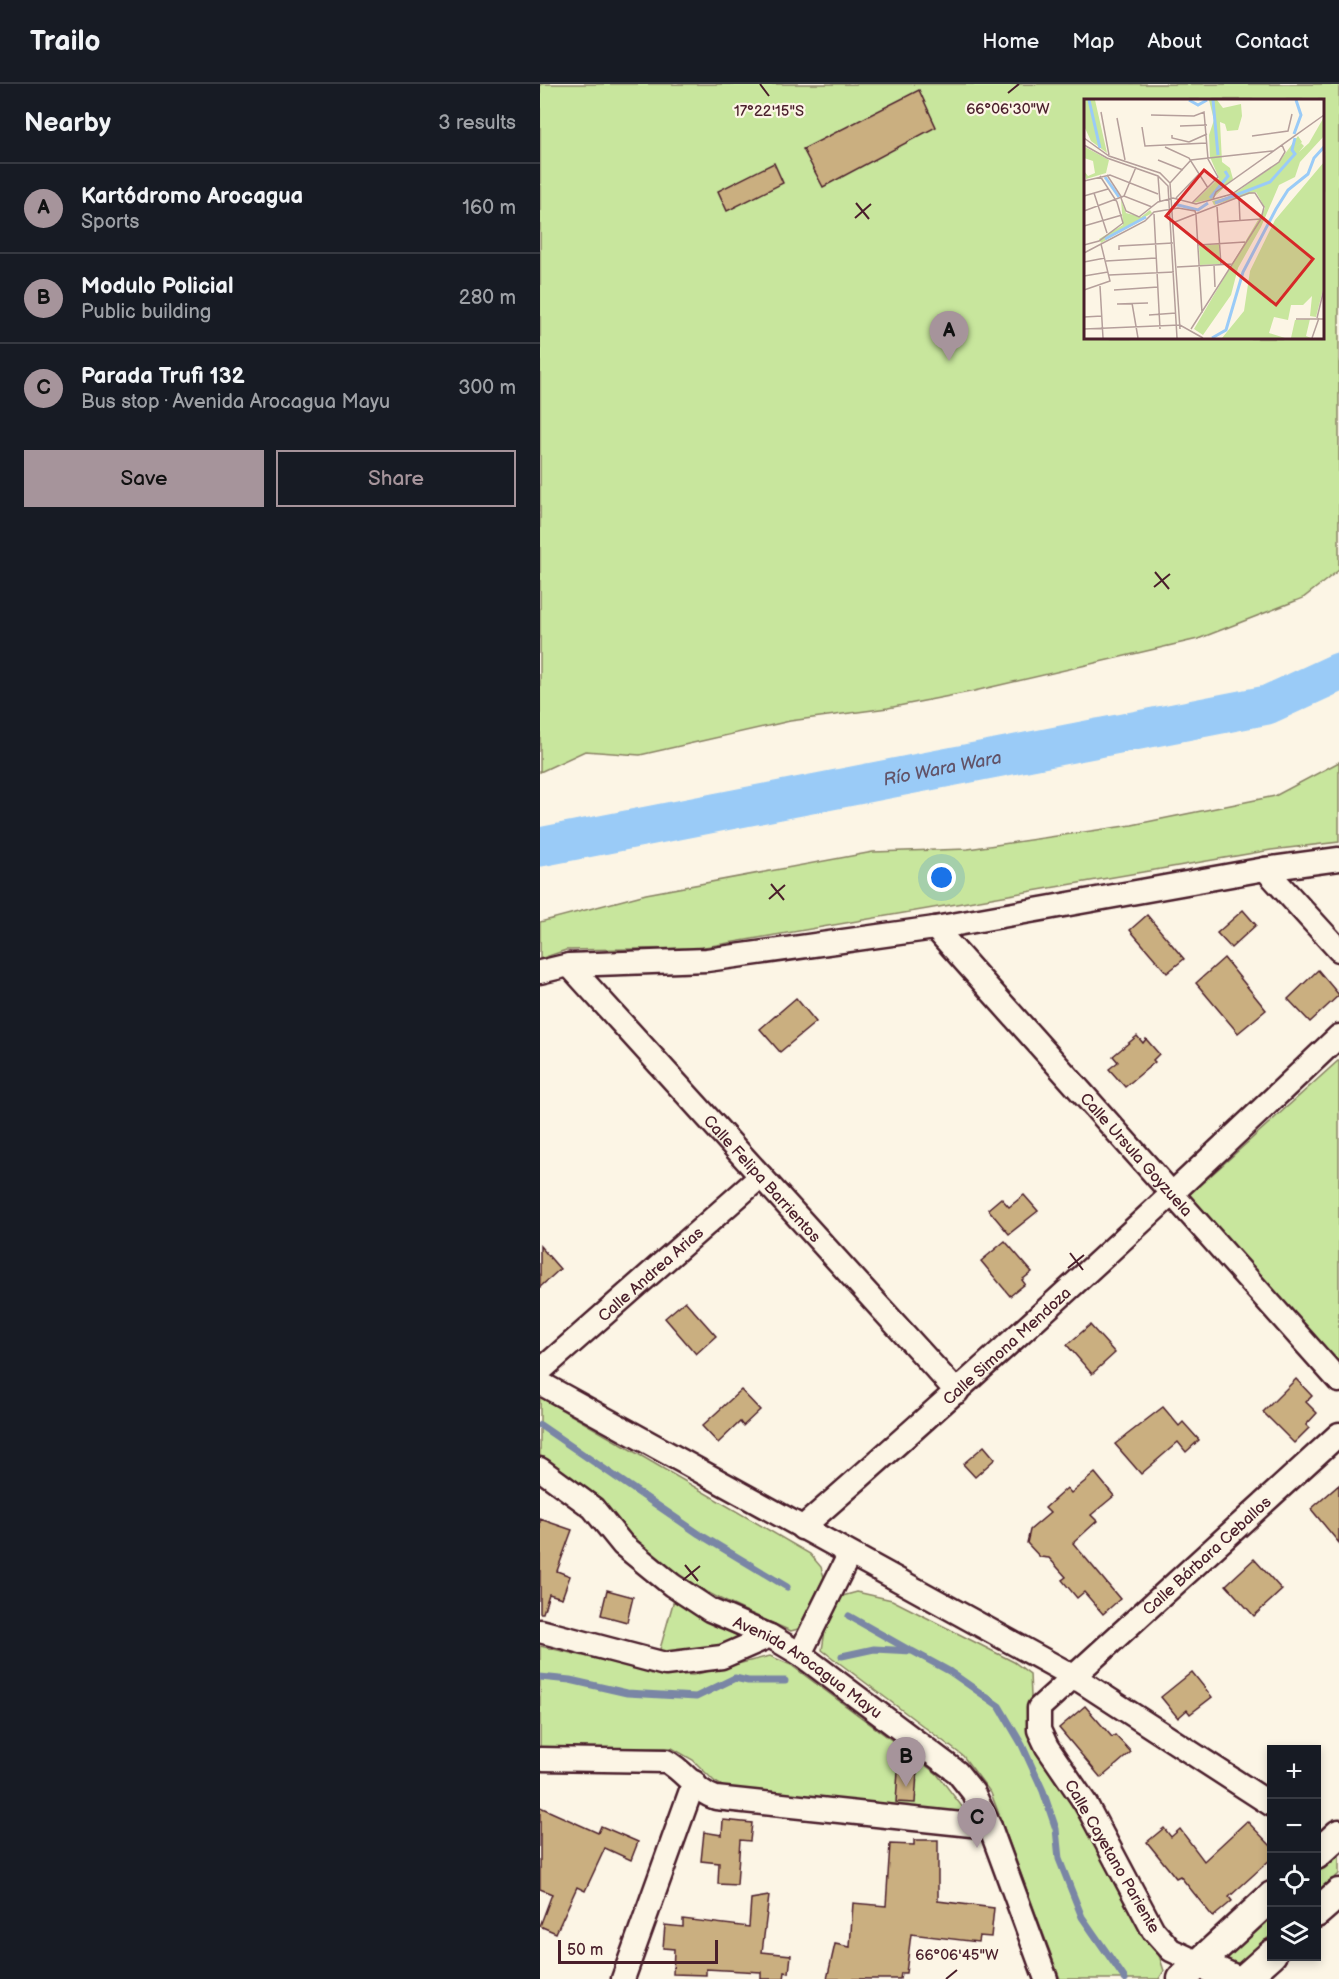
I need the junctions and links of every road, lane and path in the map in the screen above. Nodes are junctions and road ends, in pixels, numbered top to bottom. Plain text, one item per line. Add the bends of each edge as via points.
1 (1339, 859) edge
2 (1265, 869) junction
3 (935, 928) junction
4 (1339, 950) edge
5 (569, 965) junction
6 (540, 972) edge
7 (1339, 1036) edge
8 (761, 1176) junction
9 (1172, 1195) junction
10 (540, 1371) edge
11 (1339, 1381) edge
12 (540, 1383) edge
13 (957, 1392) junction
14 (1339, 1434) edge
15 (540, 1468) edge
16 (802, 1528) junction
17 (849, 1555) junction
18 (540, 1631) edge
19 (770, 1636) junction
20 (800, 1654) junction
21 (1073, 1676) junction
22 (540, 1759) edge
23 (694, 1782) junction
24 (1267, 1802) edge
25 (990, 1827) junction
26 (1339, 1893) edge
27 (1267, 1901) edge
28 (1321, 1909) edge
29 (1267, 1958) edge
30 (1191, 1971) edge
31 (623, 1979) edge
32 (1046, 1979) edge
33 (1234, 1979) edge
34 (1244, 1979) edge

1 - 2 street
2 - 3 street
2 - 4 street
3 - 5 street via 707,960
3 - 9 street, Calle Ursula Goyzuela
5 - 6 street
5 - 8 street, Calle Felipa Barrientos
7 - 9 street, Calle Simona Mendoza
8 - 10 street, Calle Andrea Arias
8 - 13 street, Calle Felipa Barrientos
9 - 11 street, Calle Ursula Goyzuela
9 - 13 street, Calle Simona Mendoza
12 - 16 street
13 - 16 street, Calle Simona Mendoza
14 - 21 street, Calle Bárbara Ceballos
15 - 19 street, Avenida Arocagua Mayu via 592,1508 623,1545 672,1585 710,1610
16 - 17 street
17 - 20 street
17 - 21 street
18 - 19 street via 665,1664 722,1657
19 - 20 street, Avenida Arocagua Mayu
20 - 25 street, Avenida Arocagua Mayu via 957,1772 973,1792
21 - 24 street
21 - 30 street, Calle Cayetano Pariente via 1039,1708 1039,1730 1086,1804 1153,1930
22 - 23 street via 666,1761
23 - 25 street via 705,1795 716,1798
23 - 31 street
25 - 32 street, Avenida Arocagua Mayu
26 - 28 street
27 - 30 street
29 - 34 street
30 - 33 street, Calle Cayetano Pariente

